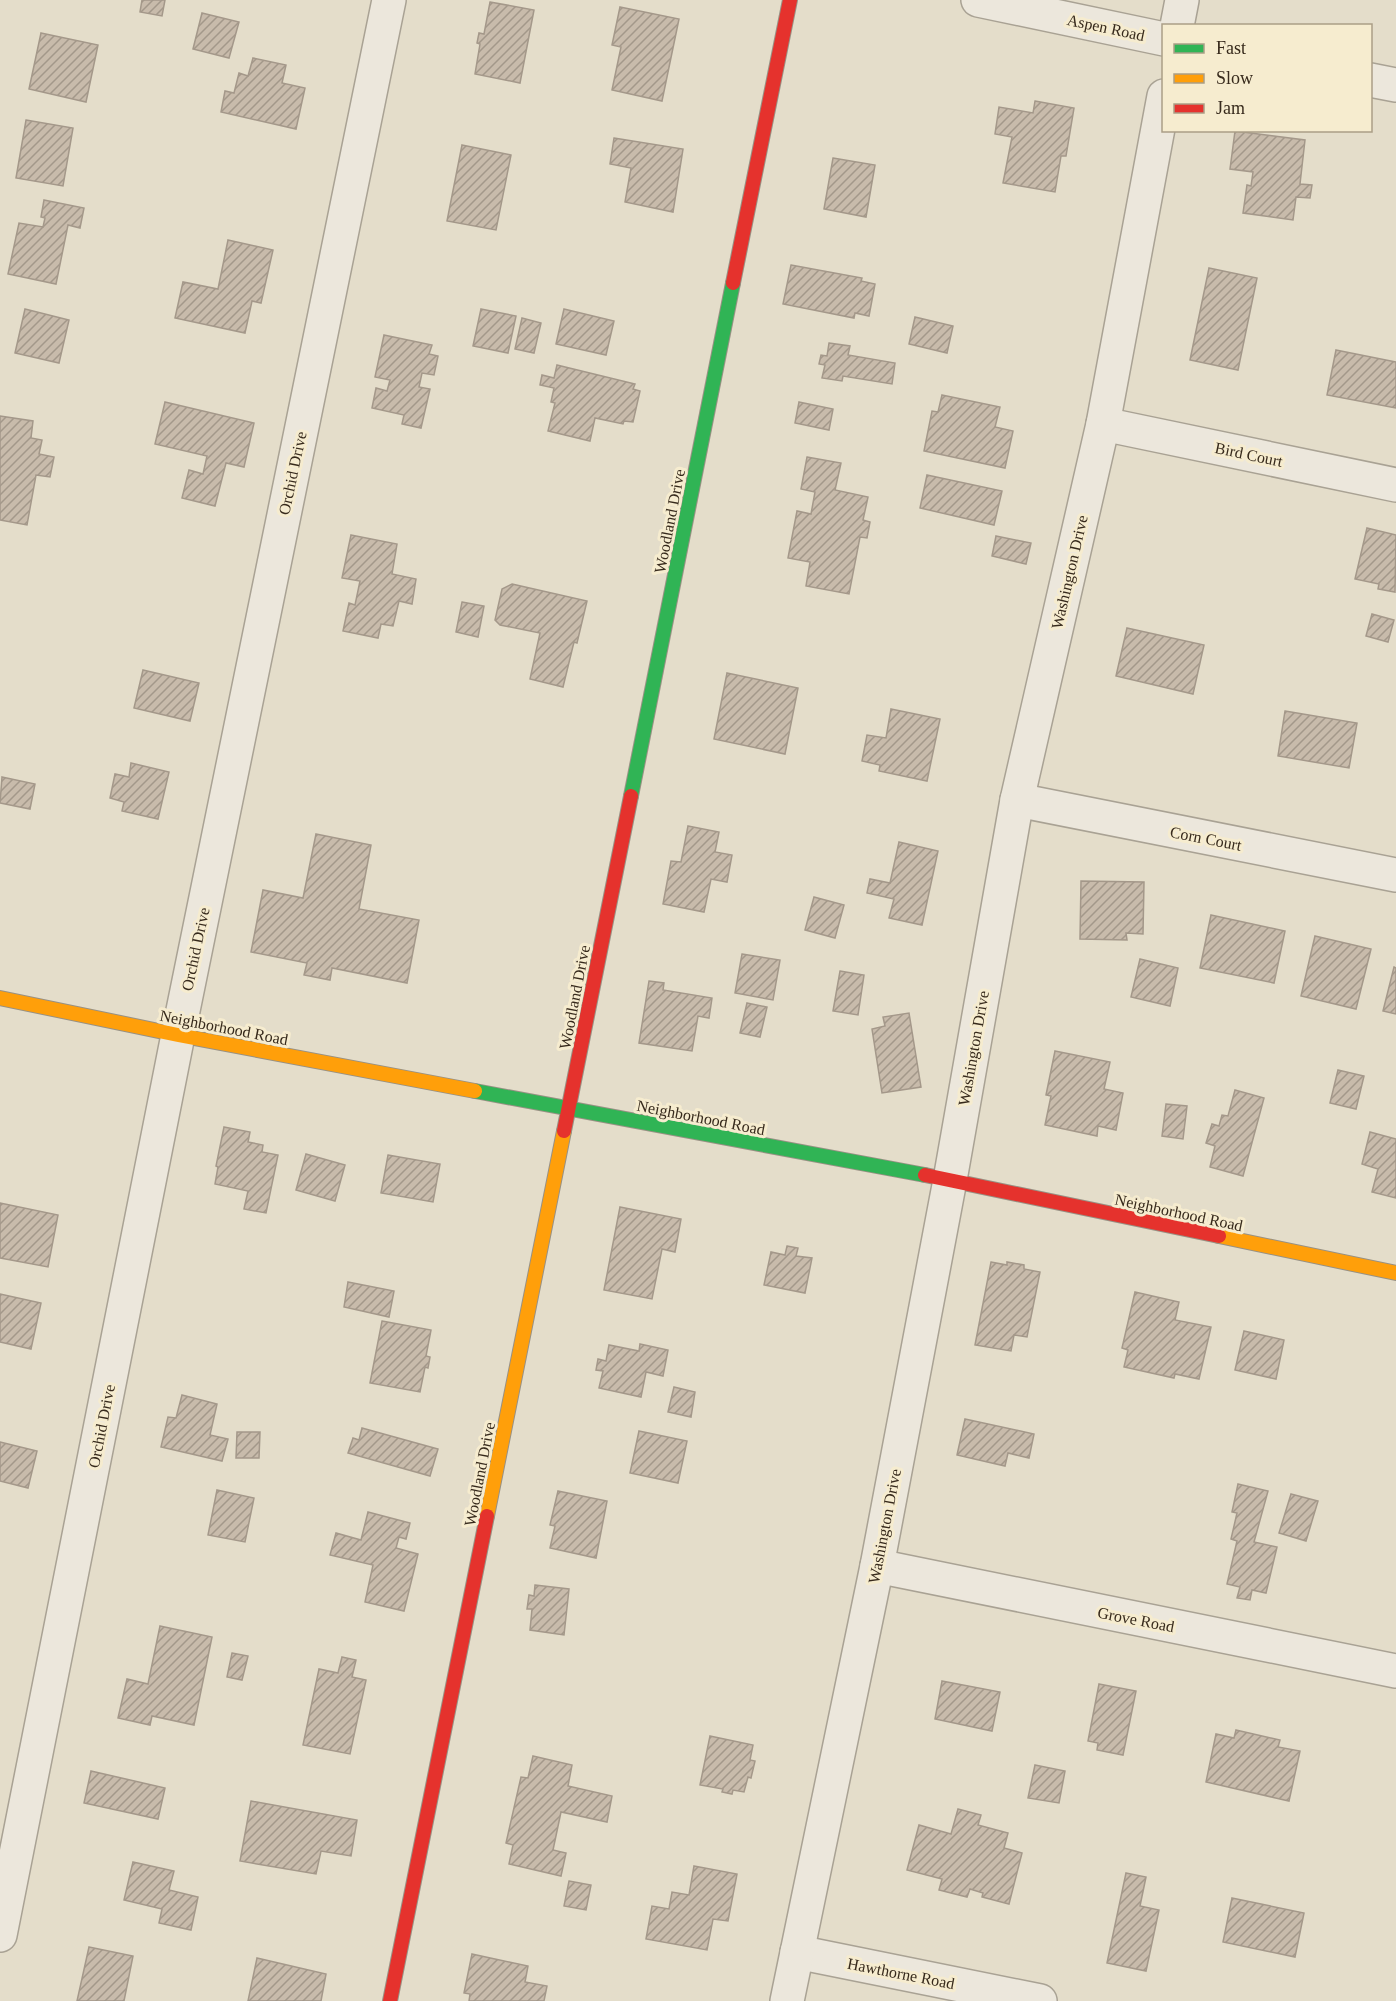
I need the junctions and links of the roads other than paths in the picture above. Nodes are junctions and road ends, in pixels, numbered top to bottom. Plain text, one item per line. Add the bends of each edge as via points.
1 (389, 0) edge
2 (790, 0) edge
3 (978, 0) edge
4 (1182, 0) edge
5 (1177, 24) edge
6 (1162, 39) edge
7 (1372, 80) edge
8 (1396, 85) edge
9 (1162, 107) edge
10 (1103, 424) junction
11 (1396, 485) edge
12 (1017, 800) junction
13 (1396, 875) edge
14 (0, 998) edge
15 (178, 1035) junction
16 (568, 1109) junction
17 (950, 1180) junction
18 (1396, 1273) edge
19 (877, 1566) junction
20 (1396, 1671) edge
21 (0, 1935) edge
22 (797, 1952) junction
23 (390, 2001) edge
24 (787, 2001) edge
25 (1040, 2001) edge

1 - 15 street, Orchid Drive
2 - 16 street, Woodland Drive
3 - 6 street, Aspen Road
4 - 5 street
7 - 8 street
9 - 10 street, Washington Drive
10 - 11 street, Bird Court
10 - 12 street, Washington Drive
12 - 13 street, Corn Court
12 - 17 street, Washington Drive
14 - 15 street, Neighborhood Road
15 - 16 street, Neighborhood Road
15 - 21 street, Orchid Drive
16 - 17 street, Neighborhood Road
16 - 23 street, Woodland Drive
17 - 18 street, Neighborhood Road
17 - 19 street, Washington Drive
19 - 20 street, Grove Road
19 - 22 street, Washington Drive
22 - 24 street, Washington Drive
22 - 25 street, Hawthorne Road

